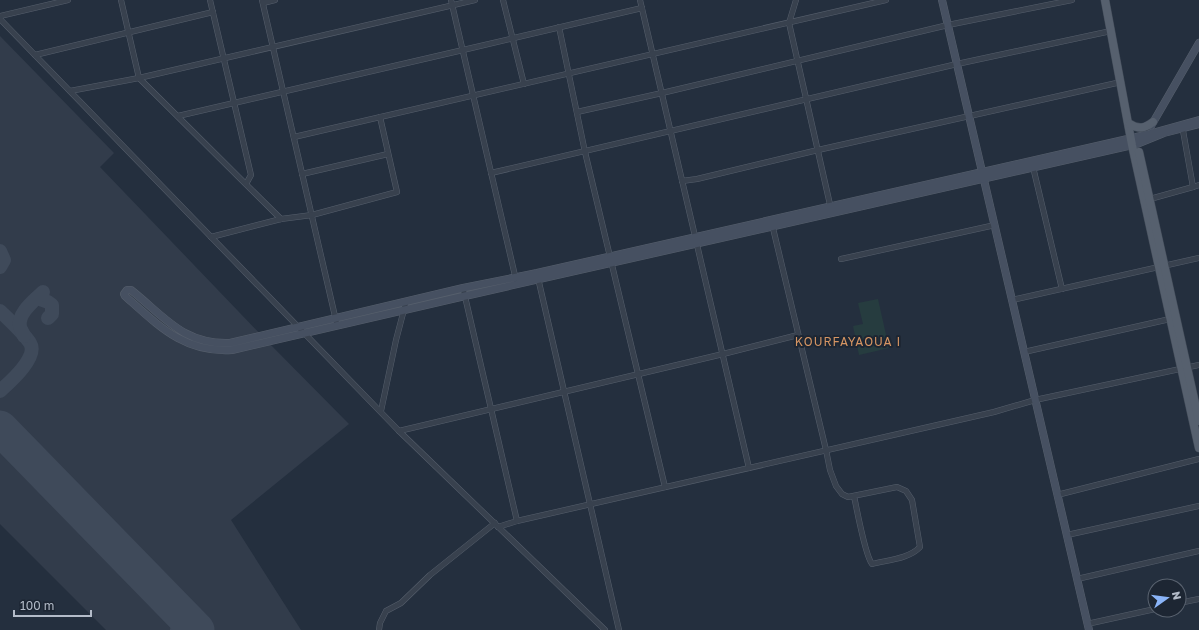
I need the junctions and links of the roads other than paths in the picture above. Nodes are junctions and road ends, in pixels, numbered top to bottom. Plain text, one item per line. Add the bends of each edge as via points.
1 (68, 0) edge
2 (121, 0) edge
3 (210, 0) edge
4 (274, 0) edge
5 (475, 0) edge
6 (503, 0) edge
7 (640, 0) edge
8 (796, 0) edge
9 (886, 0) edge
10 (942, 0) edge
11 (1072, 0) edge
12 (1105, 0) edge
13 (262, 1) edge
14 (452, 3) edge
15 (642, 8) junction
16 (213, 12) junction
17 (0, 17) edge
18 (789, 23) junction
19 (948, 25) junction
20 (559, 28) junction
21 (1111, 31) junction
22 (129, 32) junction
23 (513, 38) junction
24 (1199, 43) edge
25 (273, 47) junction
26 (463, 50) junction
27 (652, 54) junction
28 (35, 55) junction
29 (224, 58) junction
30 (798, 61) junction
31 (957, 64) junction
32 (569, 73) junction
33 (139, 78) junction
34 (1120, 82) junction
35 (524, 84) junction
36 (70, 91) junction
37 (283, 91) junction
38 (662, 93) junction
39 (473, 95) junction
40 (807, 99) junction
41 (234, 103) junction
42 (577, 112) junction
43 (178, 116) junction
44 (970, 116) junction
45 (380, 117) junction
46 (1129, 120) junction
47 (1199, 120) edge
48 (1153, 122) junction
49 (1199, 124) edge
50 (1182, 126) junction
51 (670, 131) junction
52 (1145, 135) junction
53 (294, 136) junction
54 (1134, 141) junction
55 (818, 150) junction
56 (585, 152) junction
57 (388, 154) junction
58 (1033, 167) junction
59 (491, 173) junction
60 (302, 174) junction
61 (983, 175) junction
62 (682, 181) junction
63 (246, 184) junction
64 (1196, 186) edge
65 (1150, 199) junction
66 (831, 209) junction
67 (312, 215) junction
68 (281, 219) junction
69 (772, 223) junction
70 (995, 225) junction
71 (211, 237) junction
72 (696, 240) junction
73 (1199, 258) edge
74 (611, 259) junction
75 (841, 259) dead end
76 (1161, 267) junction
77 (538, 276) junction
78 (516, 281) junction
79 (1062, 289) junction
80 (464, 292) junction
81 (1012, 300) junction
82 (406, 302) junction
83 (404, 311) junction
84 (1170, 319) junction
85 (336, 322) junction
86 (298, 327) junction
87 (304, 333) junction
88 (798, 335) junction
89 (1024, 352) junction
90 (723, 354) junction
91 (1199, 365) edge
92 (1184, 369) junction
93 (638, 374) junction
94 (564, 392) junction
95 (1035, 400) junction
96 (492, 409) junction
97 (381, 411) junction
98 (1199, 421) edge
99 (399, 430) junction
100 (1199, 448) edge
101 (826, 450) junction
102 (1199, 459) edge
103 (749, 468) junction
104 (665, 487) junction
105 (1057, 495) junction
106 (854, 496) dead end
107 (590, 504) junction
108 (1199, 506) edge
109 (517, 521) junction
110 (496, 525) junction
111 (1067, 535) junction
112 (1199, 551) edge
113 (1077, 579) junction
114 (1199, 599) edge
115 (1187, 601) edge
116 (1147, 611) edge
117 (1088, 627) edge
118 (379, 630) edge
119 (605, 630) edge
120 (619, 630) edge

1 - 17 street
2 - 22 street
3 - 16 street
4 - 13 street
5 - 14 street
6 - 23 street
7 - 15 street
8 - 18 street
9 - 18 street
10 - 19 street
11 - 19 street
12 - 21 main road
13 - 25 street
14 - 25 street
14 - 26 street
15 - 20 street
15 - 27 street
16 - 22 street
16 - 29 street
17 - 28 street
18 - 27 street
18 - 30 street
19 - 30 street
19 - 31 street
20 - 23 street
20 - 32 street
21 - 31 street
21 - 34 main road
22 - 28 street
22 - 33 street
23 - 26 street
23 - 35 street
24 - 48 street
25 - 29 street
25 - 37 street
26 - 37 street
26 - 39 street
27 - 32 street
27 - 38 street
28 - 36 street
29 - 33 street
29 - 41 street
30 - 38 street
30 - 40 street
31 - 40 street
31 - 44 street
32 - 35 street
32 - 42 street
33 - 36 street
33 - 43 street
34 - 44 street
34 - 46 main road
35 - 39 street
36 - 71 street
37 - 41 street
37 - 53 street
38 - 42 street
38 - 51 street
39 - 45 street
39 - 59 street
40 - 51 street
40 - 55 street
41 - 43 street
41 - 63 street via 251,176
42 - 56 street
43 - 63 street
44 - 55 street
44 - 61 street
45 - 53 street
45 - 57 street
46 - 48 main road via 1135,127 1142,128
46 - 54 main road
47 - 50 street
48 - 52 street
49 - 50 street
50 - 52 street
50 - 54 street
50 - 64 street
51 - 56 street
51 - 62 street
52 - 54 street
53 - 60 street
54 - 58 street
54 - 61 street
54 - 65 main road
54 - 76 main road
55 - 62 street
55 - 66 street
56 - 59 street
56 - 74 street
57 - 60 street
57 - 67 street via 397,192
58 - 61 street
58 - 79 street
59 - 78 street
60 - 67 street
61 - 66 street
61 - 70 street
62 - 72 street
63 - 68 street
64 - 65 street
65 - 76 main road
66 - 69 street
67 - 68 street
67 - 85 street
68 - 71 street
69 - 72 street
69 - 88 street
70 - 75 street
70 - 81 street
71 - 86 street
72 - 74 street
72 - 90 street
73 - 76 street
74 - 77 street
74 - 93 street
76 - 79 street
76 - 84 main road
76 - 92 main road
77 - 78 street
77 - 94 street
78 - 80 street
79 - 81 street
80 - 82 street
80 - 83 street
80 - 96 street
81 - 89 street
82 - 83 street
82 - 85 street
83 - 85 street
83 - 97 street
84 - 89 street
84 - 92 main road
85 - 86 street
85 - 87 street
86 - 87 street
86 - 87 street via 230,343 207,342 167,322 131,290 125,292 125,296 161,328 178,339 209,350 232,350
87 - 97 street
88 - 90 street
88 - 101 street
89 - 95 street
90 - 93 street
90 - 103 street
91 - 92 street
92 - 95 street
92 - 98 main road
92 - 100 main road
93 - 94 street
93 - 104 street
94 - 96 street
94 - 107 street
95 - 101 street via 994,412
95 - 105 street
96 - 99 street
96 - 109 street
97 - 99 street
99 - 110 street
101 - 103 street
101 - 106 street via 830,470 842,494 848,497 897,487 906,491 912,500 920,547 906,556 872,564
102 - 105 street
103 - 104 street
104 - 107 street
105 - 111 street
107 - 109 street
107 - 120 street
108 - 111 street
109 - 110 street
110 - 118 street via 430,575 401,603 386,611
110 - 119 street
111 - 113 street
112 - 113 street
113 - 117 street
114 - 115 street
116 - 117 street

